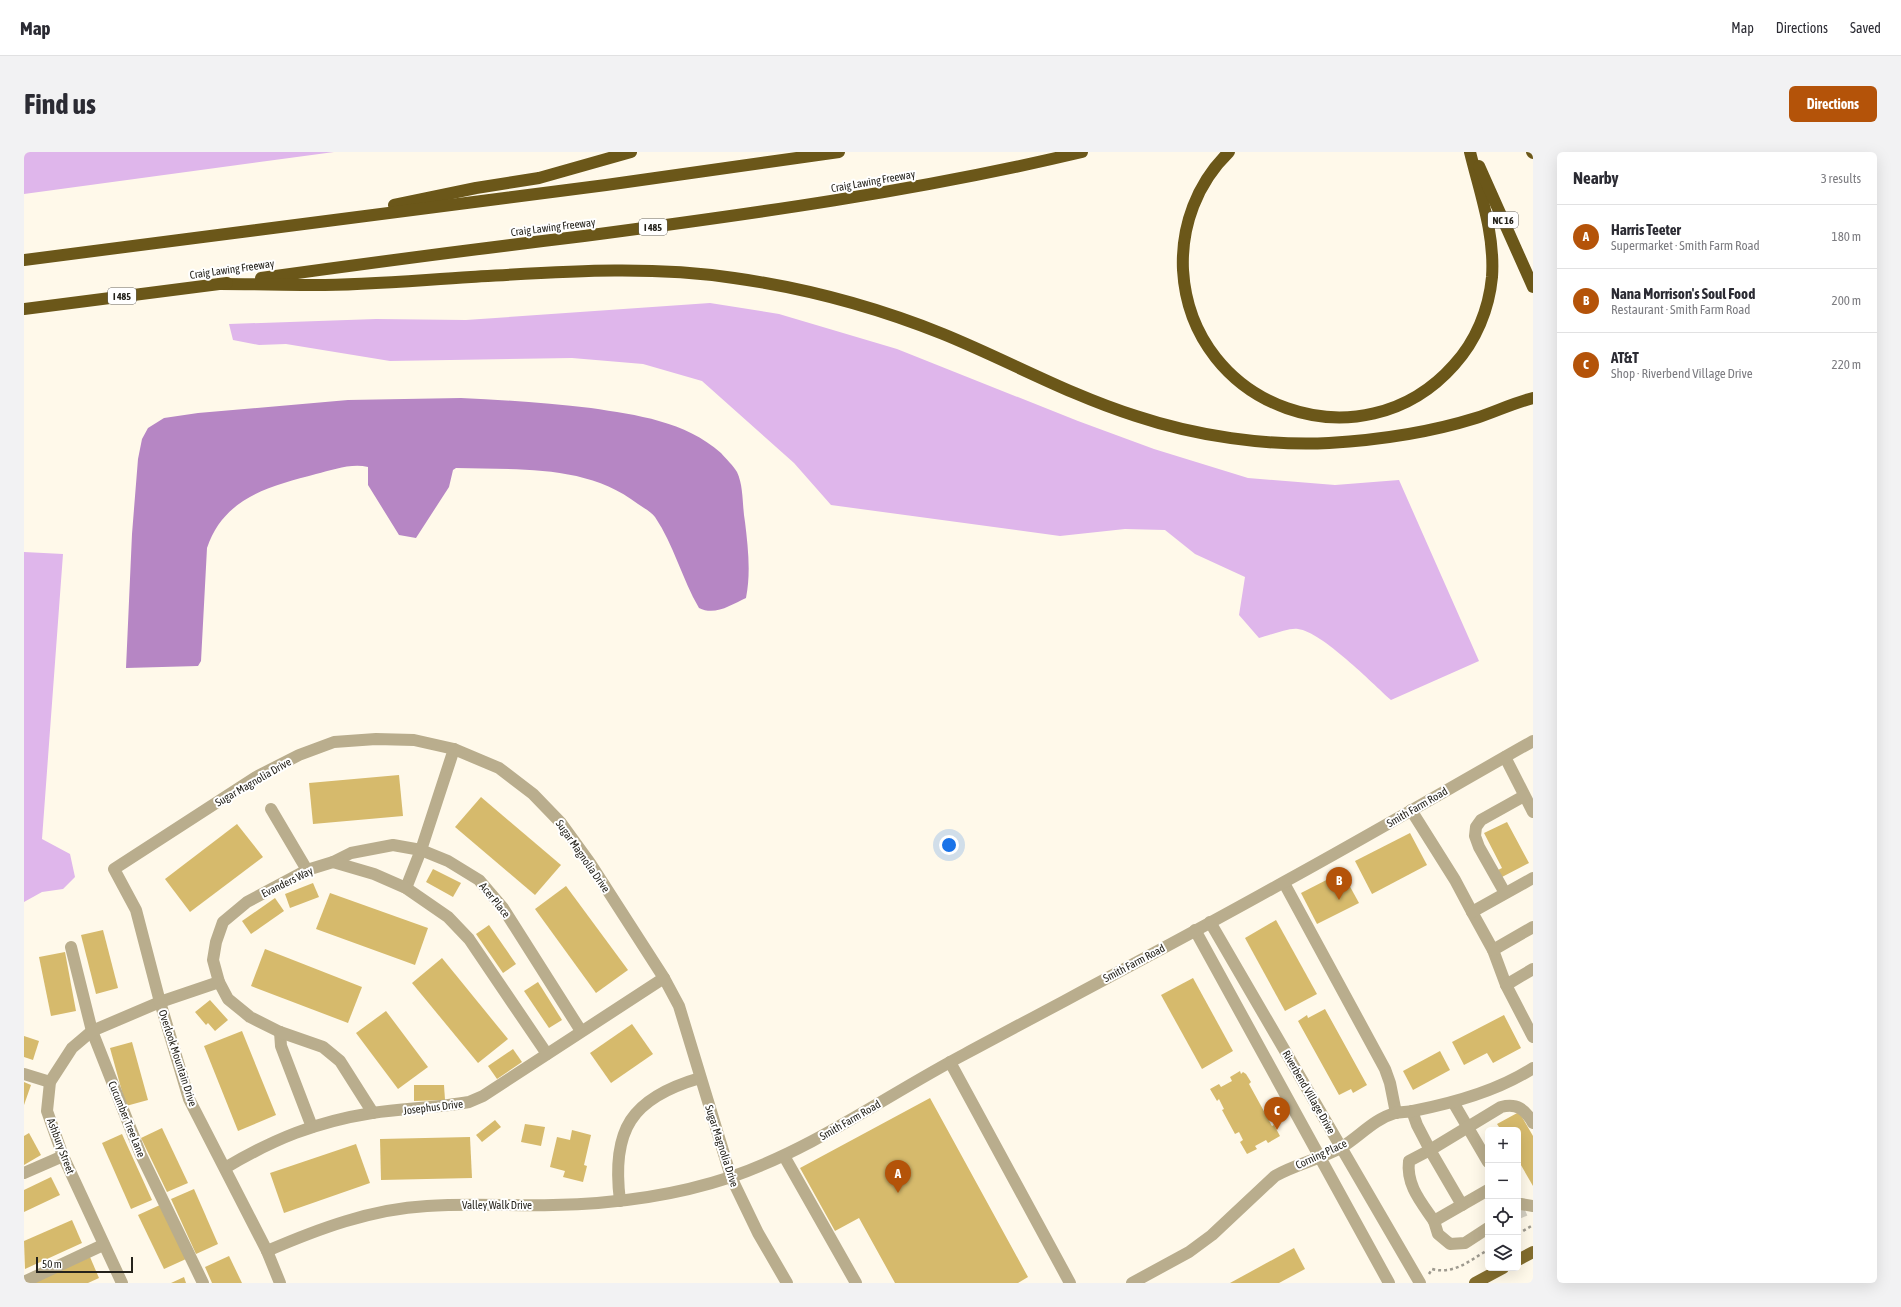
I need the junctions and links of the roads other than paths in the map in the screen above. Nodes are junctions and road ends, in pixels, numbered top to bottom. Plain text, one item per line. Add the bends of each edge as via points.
1 (631, 152) edge
2 (839, 152) edge
3 (1082, 152) edge
4 (1229, 152) edge
5 (1470, 152) edge
6 (1473, 152) edge
7 (305, 223) junction
8 (24, 260) edge
9 (220, 284) junction
10 (1533, 287) edge
11 (24, 308) edge
12 (1533, 392) edge
13 (1533, 398) edge
14 (1521, 401) junction
15 (1533, 741) edge
16 (454, 749) junction
17 (1505, 757) junction
18 (1524, 796) junction
19 (271, 809) dead end
20 (1411, 810) junction
21 (1533, 812) edge
22 (421, 850) junction
23 (334, 862) junction
24 (114, 869) joint
25 (307, 870) junction
26 (1533, 878) edge
27 (1284, 883) junction
28 (406, 888) junction
29 (1505, 893) junction
30 (1472, 912) junction
31 (1210, 922) junction
32 (1533, 927) edge
33 (1195, 930) junction
34 (71, 947) dead end
35 (1492, 950) junction
36 (1533, 969) edge
37 (664, 978) junction
38 (219, 982) junction
39 (1506, 985) junction
40 (160, 1002) junction
41 (92, 1031) junction
42 (280, 1032) junction
43 (582, 1032) junction
44 (1533, 1037) edge
45 (547, 1054) junction
46 (950, 1062) junction
47 (1533, 1068) edge
48 (24, 1074) edge
49 (700, 1078) junction
50 (50, 1082) junction
51 (1453, 1102) junction
52 (1412, 1111) junction
53 (373, 1113) junction
54 (1396, 1113) junction
55 (1533, 1123) edge
56 (312, 1127) junction
57 (1468, 1127) junction
58 (1341, 1147) junction
59 (1430, 1150) junction
60 (63, 1156) junction
61 (784, 1156) junction
62 (1320, 1157) junction
63 (1485, 1157) edge
64 (225, 1168) junction
65 (24, 1173) edge
66 (731, 1177) junction
67 (1485, 1192) edge
68 (620, 1201) junction
69 (1462, 1205) junction
70 (1434, 1220) junction
71 (1485, 1230) edge
72 (103, 1245) junction
73 (267, 1251) junction
74 (1533, 1252) edge
75 (1521, 1258) edge
76 (1497, 1271) edge
77 (26, 1281) dead end
78 (122, 1283) edge
79 (203, 1283) edge
80 (280, 1283) edge
81 (787, 1283) edge
82 (856, 1283) edge
83 (1070, 1283) edge
84 (1132, 1283) edge
85 (1389, 1283) edge
86 (1420, 1283) edge
87 (1475, 1283) edge

1 - 7 highway via 539,178 476,188
2 - 7 highway via 606,185
3 - 9 highway, Craig Lawing Freeway / I 485 via 860,197 738,216
4 - 5 highway via 1197,196 1189,216 1184,240 1184,287 1194,321 1218,362 1252,392 1290,410 1332,417 1375,414 1412,399 1429,389 1447,373 1474,337 1488,300 1492,259 1487,217
6 - 10 highway, NC 16
7 - 8 highway
9 - 11 highway, Craig Lawing Freeway / I 485
9 - 14 highway via 317,285 625,270 657,270 733,278 820,294 900,318 973,347 1095,402 1135,416 1200,433 1278,442 1326,443 1385,439 1477,418
12 - 14 highway
13 - 14 highway
15 - 17 street, Smith Farm Road
16 - 22 street
16 - 24 street, Sugar Magnolia Drive via 414,740 376,738 334,742 299,755 256,777
16 - 37 street, Sugar Magnolia Drive via 499,768 533,794 562,823
17 - 18 street
17 - 20 street, Smith Farm Road
18 - 21 street
18 - 29 street via 1481,820 1476,827 1475,836 1479,847
19 - 25 street
20 - 27 street, Smith Farm Road
20 - 30 street
22 - 23 street, Acer Place via 393,846 351,853
22 - 28 street
22 - 43 street, Acer Place via 448,861 479,880 503,908
23 - 25 street, Evanders Way
23 - 28 street via 374,874
24 - 40 street, Overlook Mountain Drive via 136,910
25 - 38 street, Evanders Way via 247,902 223,922 216,942 214,960
26 - 29 street
27 - 31 street, Smith Farm Road
27 - 54 street via 1385,1069
28 - 45 street via 448,917 469,939
29 - 30 street
30 - 35 street
31 - 33 street, Smith Farm Road
31 - 58 street, Riverbend Village Drive
32 - 35 street
33 - 46 street, Smith Farm Road
33 - 62 street, Riverbend Village Drive
34 - 41 street, Cucumber Tree Lane
35 - 39 street
36 - 39 street
37 - 43 street, Josephus Drive
37 - 49 street, Sugar Magnolia Drive via 679,1006
38 - 40 street, Ashbury Street
38 - 42 street, Evanders Way via 228,999 250,1017
39 - 44 street
40 - 41 street, Ashbury Street
40 - 64 street, Overlook Mountain Drive via 189,1099
41 - 50 street, Ashbury Street via 72,1048
41 - 79 street, Cucumber Tree Lane via 141,1155
42 - 53 street, Evanders Way via 323,1047 340,1061
42 - 56 street via 281,1046
43 - 45 street, Josephus Drive
45 - 53 street, Josephus Drive via 484,1096 469,1102
46 - 61 street, Smith Farm Road
46 - 83 street
47 - 51 street, Corning Place via 1495,1088
48 - 50 street
49 - 66 street, Sugar Magnolia Drive
49 - 68 street via 671,1087 649,1099 632,1120 625,1132 618,1157
50 - 60 street, Ashbury Street via 47,1111
51 - 52 street, Corning Place
51 - 57 street
52 - 54 street, Corning Place
52 - 59 street
53 - 56 street, Josephus Drive
54 - 58 street, Corning Place via 1379,1119
55 - 57 street via 1519,1107 1512,1104 1501,1107
56 - 64 street, Josephus Drive via 256,1150
57 - 59 street
57 - 63 street
58 - 62 street, Corning Place
58 - 86 street, Riverbend Village Drive
59 - 69 street
59 - 70 street via 1409,1161 1407,1172 1413,1191
60 - 65 street
60 - 72 street, Ashbury Street
61 - 66 street, Smith Farm Road
61 - 82 street
62 - 84 street, Corning Place via 1275,1176 1212,1235 1189,1252
62 - 85 street, Riverbend Village Drive
64 - 73 street, Overlook Mountain Drive
66 - 68 street, Valley Walk Drive via 676,1192
66 - 81 street, Sugar Magnolia Drive via 758,1233
67 - 69 street
68 - 73 street, Valley Walk Drive via 555,1205 426,1206 370,1215 331,1225
69 - 70 street
70 - 71 street via 1438,1234 1450,1244 1465,1243
72 - 77 street
72 - 78 street, Ashbury Street
73 - 80 street, Overlook Mountain Drive
74 - 75 main road
76 - 87 main road

